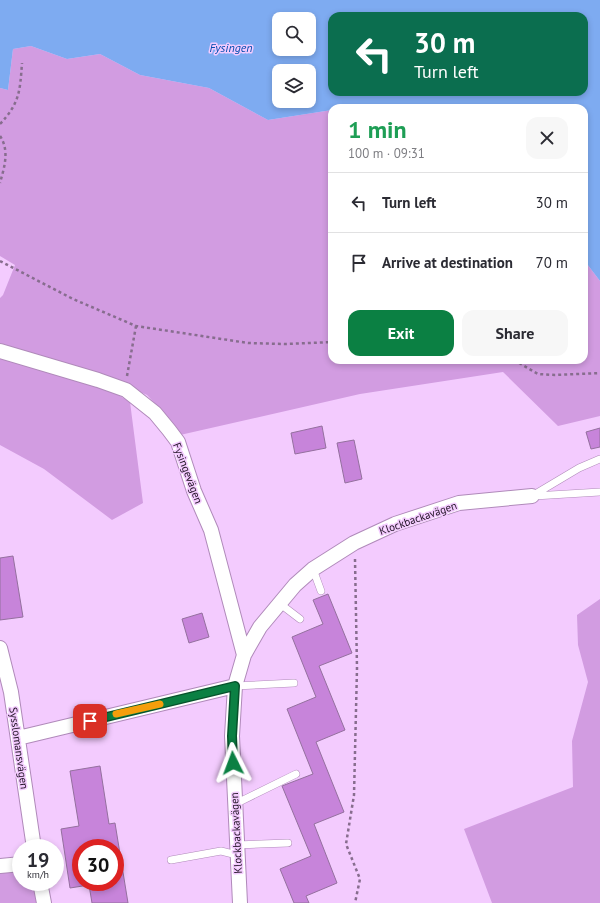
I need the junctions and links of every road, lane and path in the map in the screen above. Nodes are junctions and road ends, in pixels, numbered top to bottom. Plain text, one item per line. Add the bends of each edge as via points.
1 (22, 63) dead end
2 (0, 124) edge
3 (0, 136) edge
4 (0, 183) edge
5 (0, 261) edge
6 (136, 326) junction
7 (328, 342) edge
8 (0, 351) edge
9 (521, 364) edge
10 (600, 373) edge
11 (126, 390) junction
12 (600, 459) edge
13 (600, 492) edge
14 (532, 496) junction
15 (354, 543) junction
16 (313, 569) junction
17 (321, 591) dead end
18 (279, 603) junction
19 (300, 619) dead end
20 (0, 648) edge
21 (244, 655) junction
22 (294, 683) dead end
23 (235, 686) junction
24 (18, 738) junction
25 (296, 774) dead end
26 (234, 804) junction
27 (33, 839) edge
28 (288, 843) dead end
29 (236, 850) junction
30 (171, 860) dead end
31 (12, 865) edge
32 (0, 866) edge
33 (42, 891) edge
34 (44, 903) edge
35 (240, 903) edge
36 (355, 903) edge

1 - 2 path via 20,92 10,113
3 - 4 path via 6,158
5 - 6 path via 73,299
6 - 7 path via 248,343
6 - 11 path
8 - 11 street, Fysingevägen
9 - 10 path via 538,374
11 - 21 street, Fysingevägen via 155,413 178,442 194,491 211,530
12 - 14 lane via 579,468
13 - 14 lane
14 - 15 street, Klockbackavägen via 459,503 395,524
15 - 16 street, Klockbackavägen
15 - 36 path via 354,795 346,844 360,879
16 - 17 lane
16 - 18 street, Klockbackavägen via 295,584
18 - 19 lane
18 - 21 street, Klockbackavägen via 260,627
20 - 24 street, Sysslomansvägen via 12,692
21 - 23 street, Klockbackavägen
22 - 23 lane
23 - 24 street
23 - 26 street, Klockbackavägen via 232,736
24 - 27 street, Sysslomansvägen
25 - 26 lane
26 - 29 street, Klockbackavägen
28 - 29 lane
29 - 30 lane
29 - 35 street, Klockbackavägen
31 - 32 street
33 - 34 street

